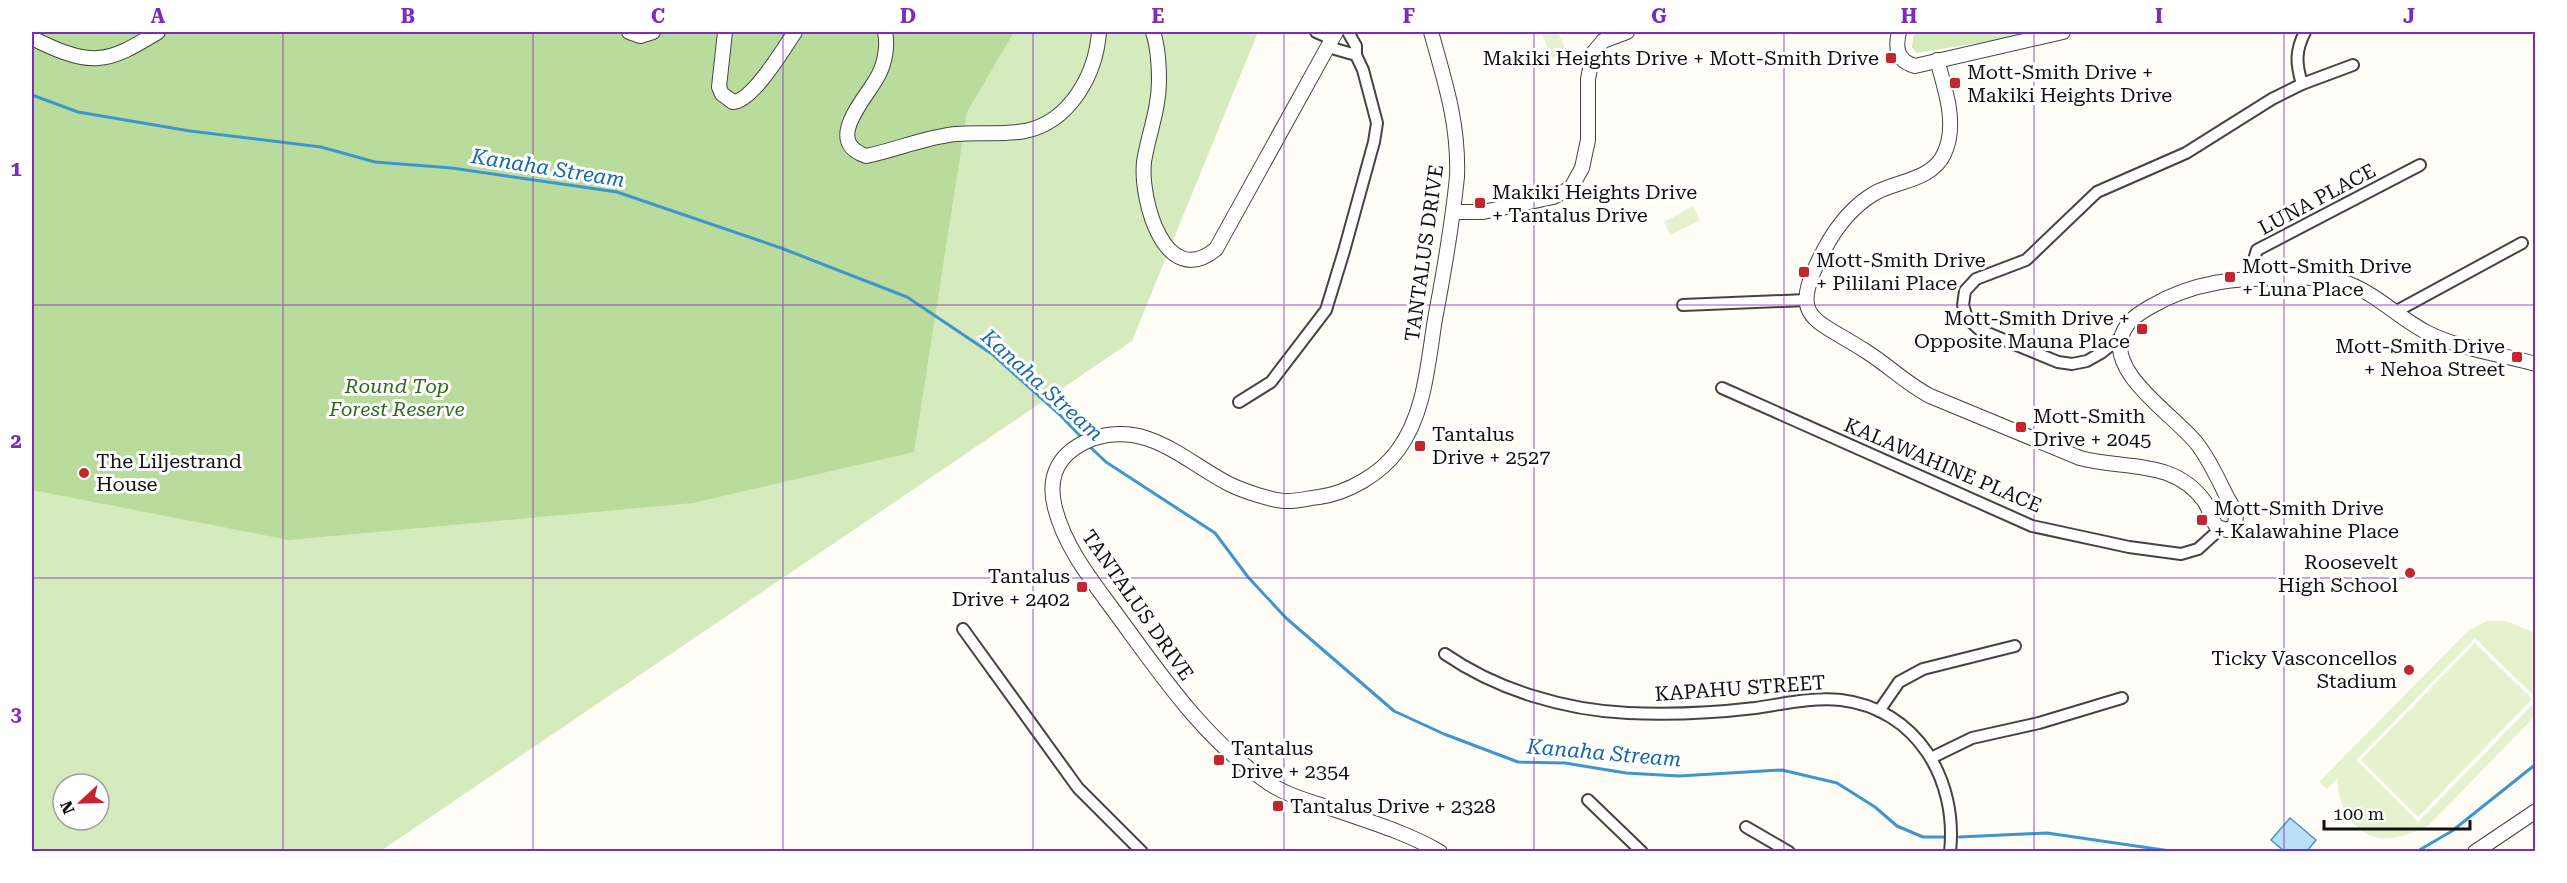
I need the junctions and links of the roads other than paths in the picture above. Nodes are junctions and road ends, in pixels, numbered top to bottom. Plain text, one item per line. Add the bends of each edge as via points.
1 (158, 32) edge
2 (629, 32) edge
3 (653, 32) edge
4 (725, 32) edge
5 (795, 32) edge
6 (885, 32) edge
7 (1099, 32) edge
8 (1153, 32) edge
9 (1316, 32) edge
10 (1348, 32) edge
11 (1431, 32) edge
12 (1627, 32) edge
13 (1899, 32) edge
14 (2063, 32) edge
15 (2305, 32) edge
16 (32, 38) edge
17 (1332, 39) edge
18 (1356, 55) junction
19 (1937, 60) junction
20 (2353, 65) dead end
21 (2302, 84) junction
22 (2421, 165) dead end
23 (1453, 212) junction
24 (2522, 243) dead end
25 (2248, 278) junction
26 (1806, 300) junction
27 (1683, 305) dead end
28 (2395, 312) junction
29 (2121, 337) junction
30 (2535, 364) edge
31 (1722, 388) dead end
32 (1239, 402) dead end
33 (2220, 529) junction
34 (963, 629) dead end
35 (2015, 646) dead end
36 (1445, 654) dead end
37 (2122, 698) dead end
38 (1879, 711) junction
39 (1931, 758) junction
40 (1588, 800) dead end
41 (2535, 811) edge
42 (1746, 827) dead end
43 (1142, 852) edge
44 (1440, 852) edge
45 (1642, 852) edge
46 (1790, 852) edge
47 (1950, 852) edge
48 (2475, 852) edge

1 - 16 street via 125,50 98,58 73,54
2 - 3 street via 640,36
4 - 5 street via 719,87 733,102 752,91
6 - 7 street via 885,55 879,74 848,127 849,145 866,156 954,134 1011,133 1046,123 1063,111 1084,85 1093,68
8 - 17 street via 1159,82 1144,163 1145,186 1154,222 1164,242 1176,257 1189,261 1204,258 1216,249
9 - 17 street
10 - 18 street
11 - 23 street, TANTALUS DRIVE via 1450,96 1458,146
12 - 23 street via 1600,42 1593,53 1588,79 1588,140 1582,168 1571,188 1553,197 1483,212
13 - 19 street via 1901,60 1915,66
14 - 19 street
15 - 21 street via 2296,64
17 - 18 street
18 - 32 street via 1377,123 1333,290 1326,310 1271,382
19 - 26 street via 1949,119 1943,156 1923,174 1879,191 1851,211 1811,274
20 - 21 street
21 - 29 street via 2186,153 2097,192 2026,260 1976,279 1965,291 1963,305 1967,318 1980,330 2058,362 2087,361
22 - 25 street, LUNA PLACE via 2258,250
23 - 44 street, TANTALUS DRIVE via 1424,383 1410,431 1382,468 1335,494 1286,502 1232,486 1154,440 1123,433 1093,439 1066,453 1059,462 1053,486 1054,507 1085,571 1174,691 1220,744 1283,791 1386,827
24 - 28 street
25 - 28 street via 2341,281
25 - 29 street via 2209,283 2170,296 2134,317
26 - 27 street
26 - 33 street via 1810,312 1823,327 1874,356 1921,391 2080,458 2140,465 2170,475 2205,502 2214,525
28 - 30 street via 2436,337
29 - 33 street via 2121,359 2128,373 2191,437 2211,464 2236,515 2234,526
31 - 33 street, KALAWAHINE PLACE via 2032,526 2181,554 2198,549
34 - 43 street via 1078,789
35 - 38 street via 1923,669 1899,682
36 - 38 street, KAPAHU STREET via 1509,687 1588,709 1709,712 1829,699
37 - 39 street via 1972,738
38 - 39 street, KAPAHU STREET via 1910,733
39 - 47 street, KAPAHU STREET via 1949,799
40 - 45 street
41 - 48 street
42 - 46 street

